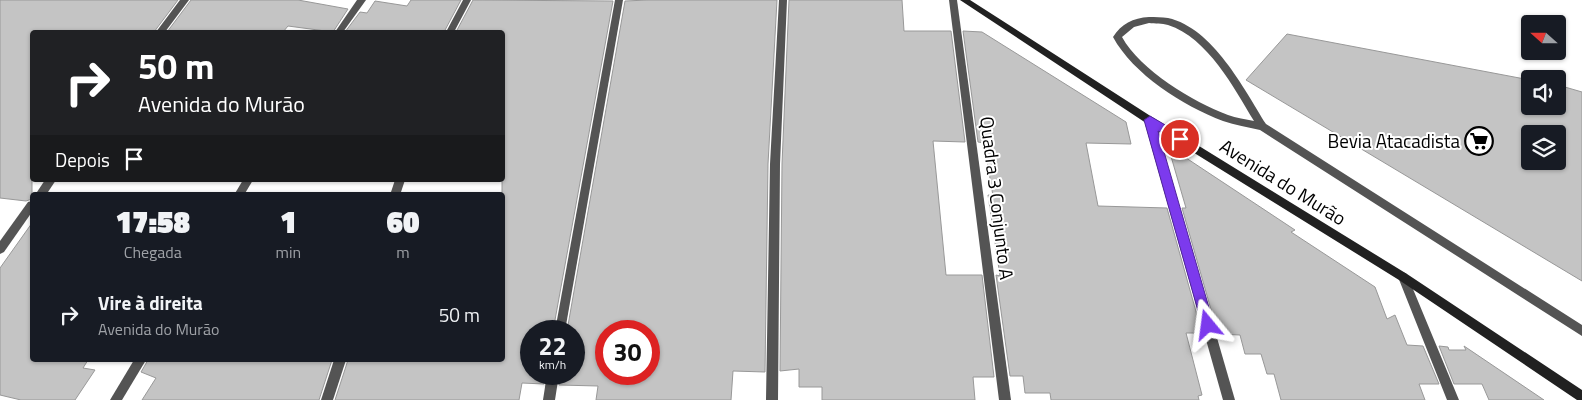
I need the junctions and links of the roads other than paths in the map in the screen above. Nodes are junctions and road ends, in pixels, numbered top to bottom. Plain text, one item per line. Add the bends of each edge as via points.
1 (185, 0) edge
2 (362, 0) edge
3 (467, 0) edge
4 (619, 0) edge
5 (784, 0) edge
6 (953, 0) edge
7 (964, 0) edge
8 (162, 30) edge
9 (340, 30) edge
10 (451, 30) edge
11 (1150, 120) junction
12 (1263, 127) junction
13 (30, 208) edge
14 (0, 249) edge
15 (1403, 277) junction
16 (562, 320) edge
17 (1582, 331) edge
18 (139, 362) edge
19 (339, 362) edge
20 (551, 385) edge
21 (1582, 397) edge
22 (116, 400) edge
23 (327, 400) edge
24 (549, 400) edge
25 (772, 400) edge
26 (1005, 400) edge
27 (1229, 400) edge
28 (1453, 400) edge

1 - 8 street
2 - 9 street
3 - 10 street
4 - 16 street
5 - 25 street via 775,164
6 - 26 street, Quadra 3 Conjunto A
7 - 11 street, Avenida do Murão
11 - 15 street, Avenida do Murão
11 - 27 street
12 - 12 street via 1226,66 1208,46 1186,30 1155,19 1124,27 1117,37 1120,46 1135,62 1207,110
12 - 17 street
13 - 14 street
15 - 21 street, Avenida do Murão
15 - 28 street
18 - 22 street
19 - 23 street
20 - 24 street

